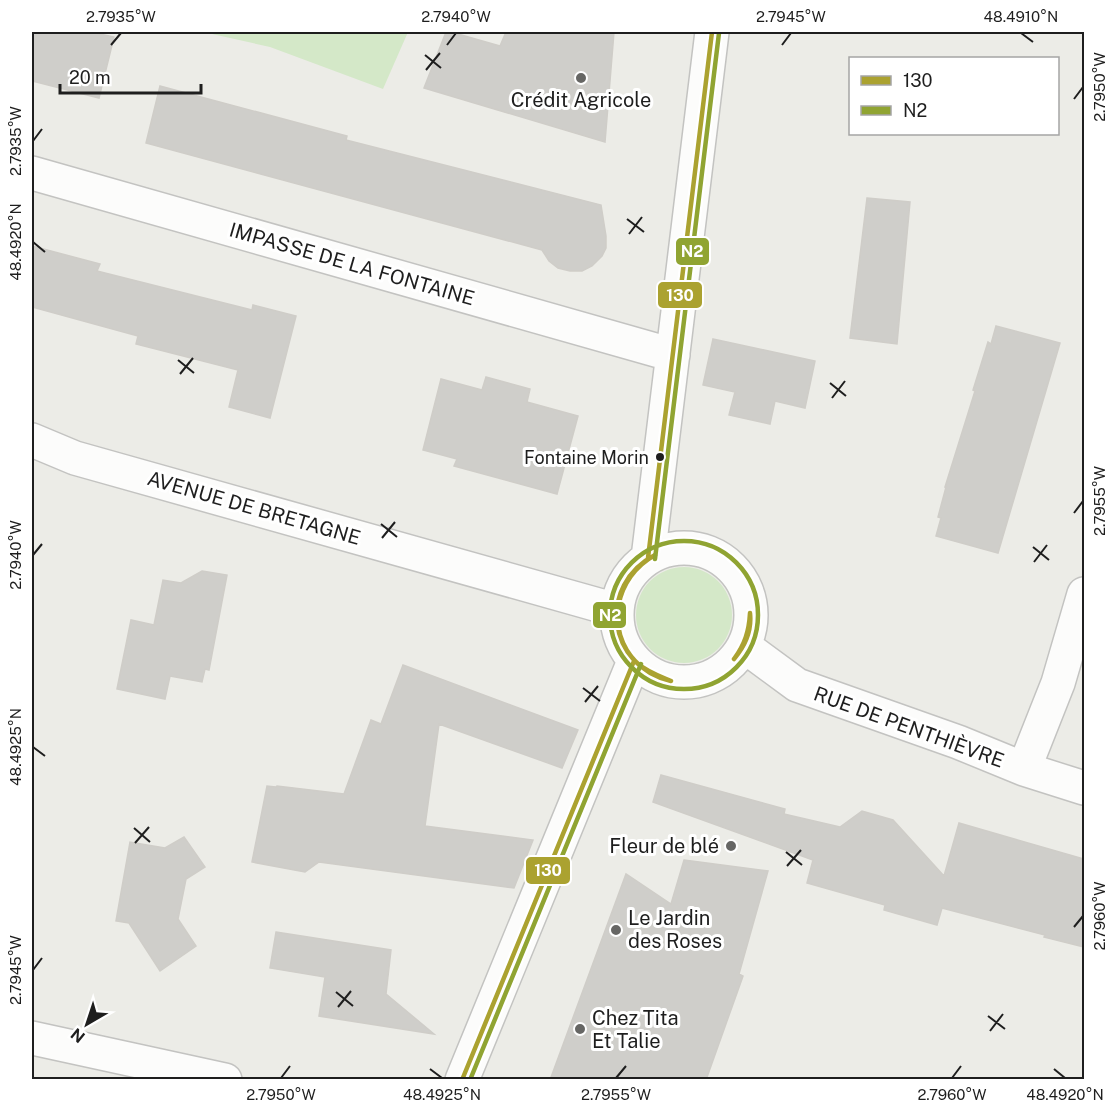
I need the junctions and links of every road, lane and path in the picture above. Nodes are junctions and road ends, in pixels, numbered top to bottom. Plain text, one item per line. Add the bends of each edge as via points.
1 (712, 32) edge
2 (32, 173) edge
3 (673, 355) junction
4 (32, 440) edge
5 (648, 558) junction
6 (1084, 594) edge
7 (616, 610) junction
8 (744, 646) junction
9 (634, 661) junction
10 (1024, 769) junction
11 (1084, 788) edge
12 (32, 1038) edge
13 (225, 1080) edge
14 (462, 1080) edge

1 - 3 street
2 - 3 street, IMPASSE DE LA FONTAINE
3 - 5 street
4 - 7 street, AVENUE DE BRETAGNE via 75,458
5 - 7 street via 621,589
5 - 8 street via 668,550 690,548 711,554 729,566 743,583 750,604 751,625
6 - 10 street via 1058,683
7 - 9 street via 617,628
8 - 9 street via 731,663 714,675 693,682 672,681 652,674
8 - 10 street, RUE DE PENTHIÈVRE via 797,685
9 - 14 street
10 - 11 street, RUE DE PENTHIÈVRE
12 - 13 street

